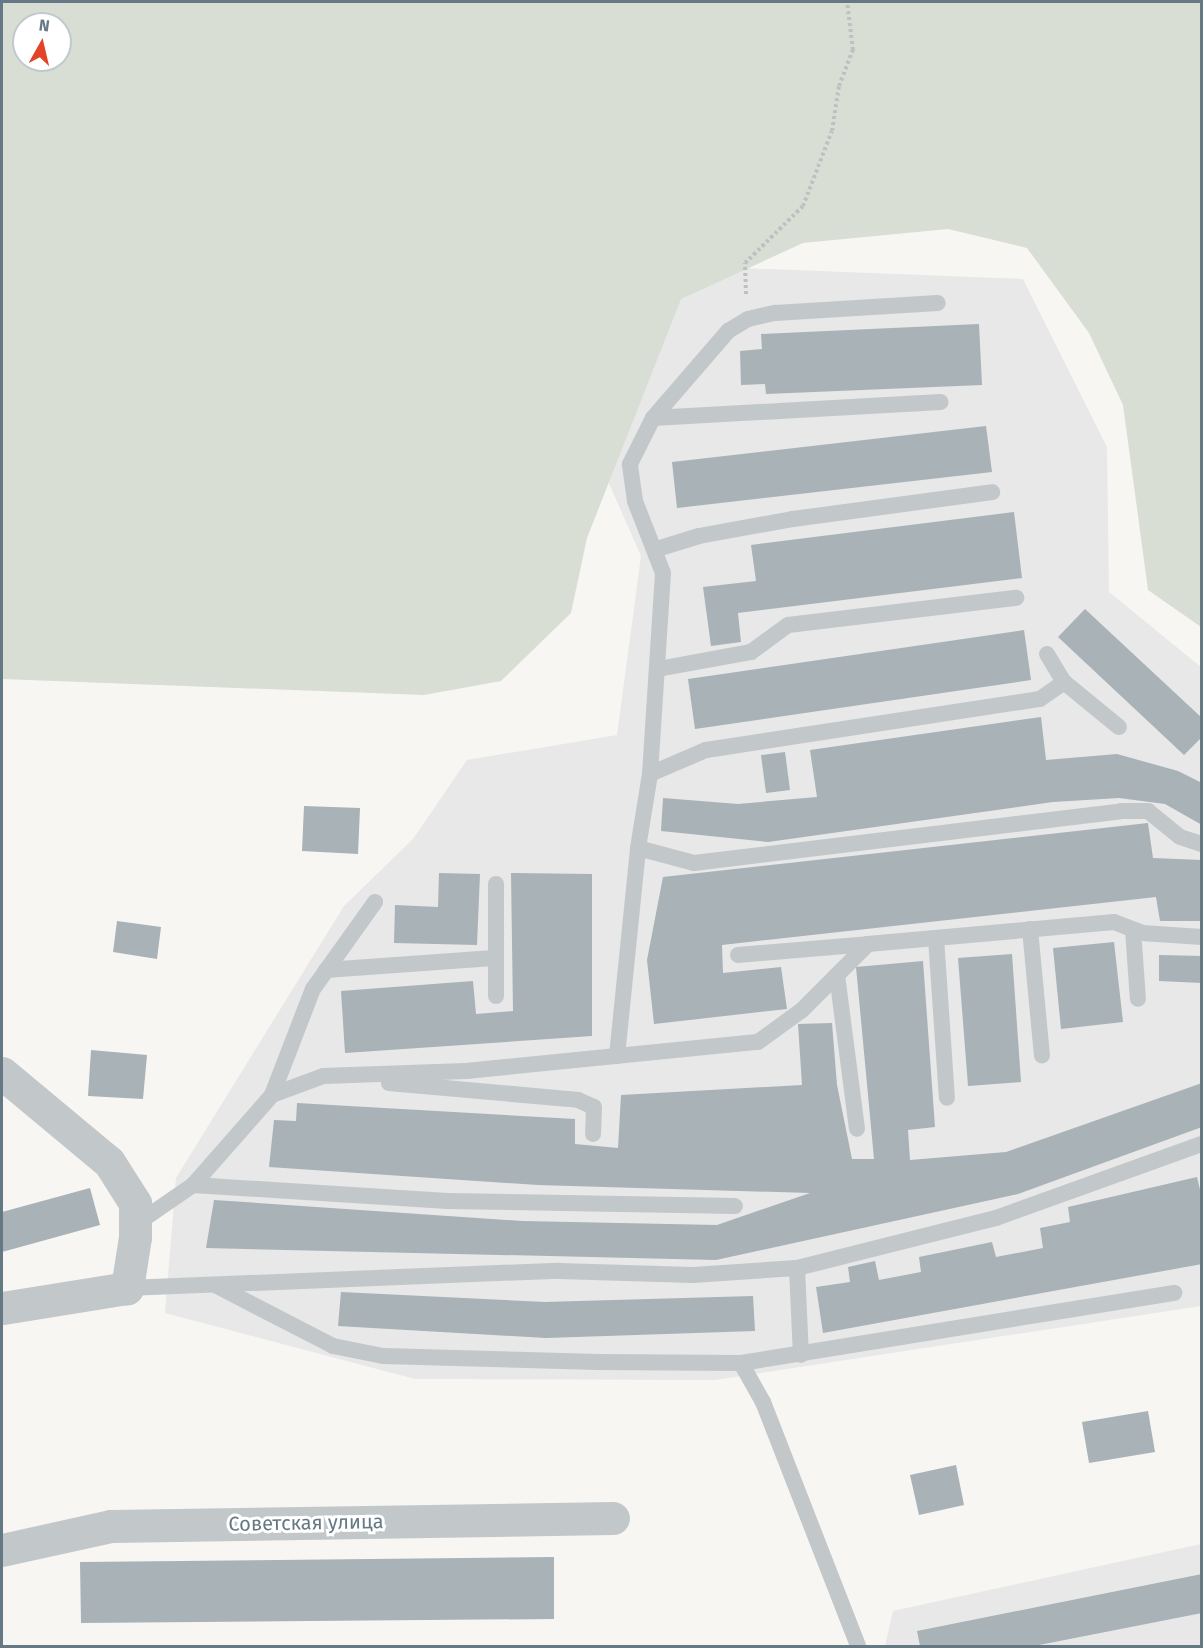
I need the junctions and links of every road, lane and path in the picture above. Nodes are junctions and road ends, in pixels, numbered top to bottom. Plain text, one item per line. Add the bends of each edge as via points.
1 (847, 2) edge
2 (938, 303) dead end
3 (748, 319) junction
4 (941, 402) dead end
5 (652, 418) junction
6 (992, 492) dead end
7 (657, 549) junction
8 (1016, 598) dead end
9 (1047, 654) dead end
10 (658, 669) junction
11 (1064, 682) junction
12 (1119, 727) dead end
13 (650, 774) junction
14 (1202, 844) edge
15 (638, 848) junction
16 (496, 884) dead end
17 (375, 902) dead end
18 (1030, 929) junction
19 (1133, 930) junction
20 (936, 938) junction
21 (1202, 938) edge
22 (868, 944) junction
23 (738, 955) dead end
24 (494, 958) junction
25 (326, 970) junction
26 (837, 975) junction
27 (496, 996) dead end
28 (1138, 999) dead end
29 (1042, 1055) dead end
30 (617, 1056) junction
31 (2, 1073) edge
32 (323, 1077) junction
33 (272, 1095) junction
34 (947, 1098) dead end
35 (857, 1129) dead end
36 (593, 1134) dead end
37 (1202, 1144) edge
38 (193, 1185) junction
39 (735, 1206) dead end
40 (135, 1225) junction
41 (797, 1268) junction
42 (214, 1284) junction
43 (127, 1288) junction
44 (1174, 1293) dead end
45 (2, 1308) edge
46 (801, 1355) junction
47 (741, 1363) junction
48 (613, 1518) dead end
49 (2, 1550) edge
50 (858, 1647) edge

1 - 3 path via 853,50 839,86 832,131 803,206 745,263
2 - 3 lane via 775,313
3 - 5 lane via 728,331
4 - 5 lane
5 - 7 lane via 630,465 635,501
6 - 7 lane via 793,519 699,536
7 - 10 lane via 663,573
8 - 10 lane via 788,625 751,652
9 - 11 lane
10 - 13 lane
11 - 12 lane
11 - 13 lane via 1040,699 706,750
13 - 15 lane
14 - 15 lane via 1180,837 1148,811 1121,811 694,863
15 - 30 lane
16 - 24 lane
17 - 25 lane
18 - 19 lane via 1114,922
18 - 20 lane
18 - 29 lane
19 - 21 lane
19 - 28 lane
20 - 22 lane
20 - 34 lane
22 - 23 lane
22 - 26 lane
24 - 25 lane
24 - 27 lane
25 - 33 lane via 313,989
26 - 30 lane via 802,1010 758,1042
26 - 35 lane
30 - 32 lane via 466,1071
31 - 40 street via 109,1162 135,1203
32 - 33 lane
32 - 36 lane via 578,1100 594,1107
33 - 38 lane
37 - 41 lane via 996,1218
38 - 39 lane via 447,1201
38 - 40 lane
40 - 43 street
41 - 42 lane via 693,1275 559,1271
41 - 46 lane
42 - 43 lane
42 - 47 lane via 333,1346 383,1356
43 - 45 street
44 - 46 lane
46 - 47 lane
47 - 50 lane via 763,1402
48 - 49 street, Советская улица via 111,1526

